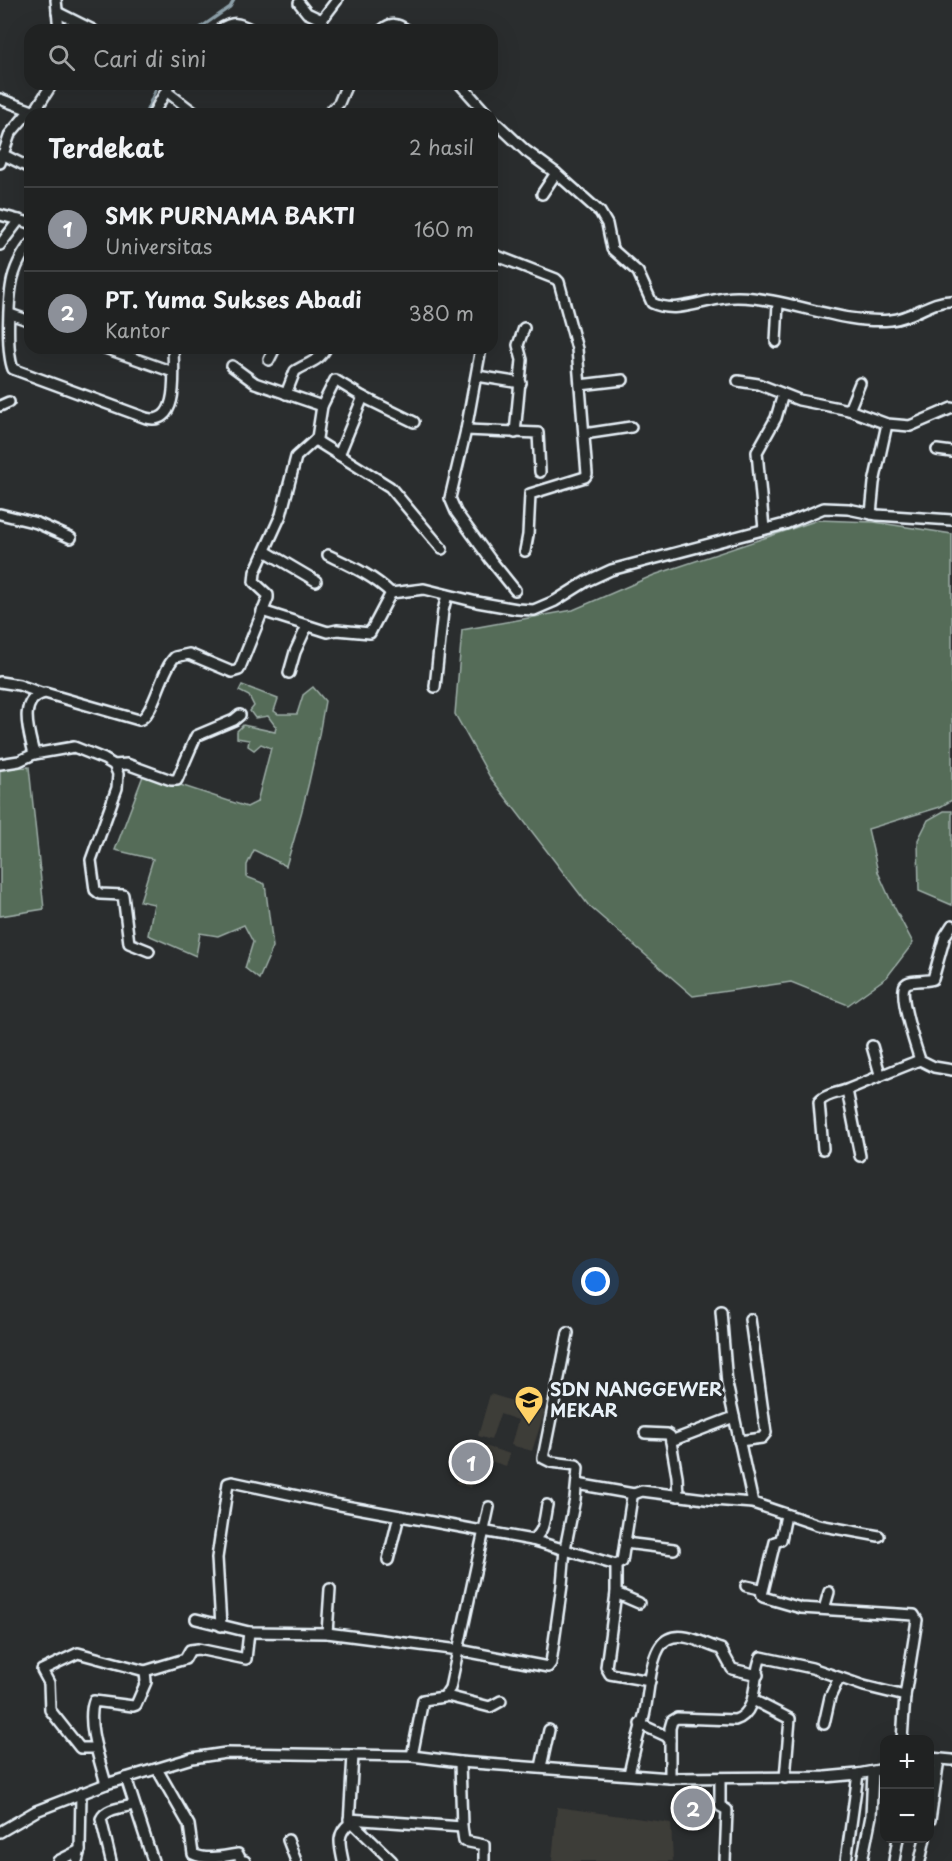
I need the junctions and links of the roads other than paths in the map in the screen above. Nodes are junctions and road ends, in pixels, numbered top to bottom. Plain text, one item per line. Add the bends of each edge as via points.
1 (56, 0) edge
2 (337, 0) edge
3 (299, 3) dead end
4 (57, 12) junction
5 (322, 21) junction
6 (58, 24) edge
7 (81, 24) edge
8 (319, 24) edge
9 (49, 90) edge
10 (166, 90) edge
11 (171, 90) edge
12 (344, 90) edge
13 (465, 90) edge
14 (0, 99) edge
15 (24, 108) edge
16 (40, 108) edge
17 (156, 108) edge
18 (190, 108) edge
19 (334, 108) edge
20 (482, 108) edge
21 (24, 118) edge
22 (498, 124) edge
23 (1, 159) edge
24 (24, 166) edge
25 (556, 173) junction
26 (542, 194) dead end
27 (0, 214) edge
28 (19, 220) junction
29 (24, 221) edge
30 (0, 245) edge
31 (498, 260) edge
32 (24, 263) edge
33 (952, 301) edge
34 (778, 303) junction
35 (9, 314) junction
36 (24, 319) edge
37 (524, 328) dead end
38 (776, 342) dead end
39 (122, 354) edge
40 (173, 354) edge
41 (272, 354) edge
42 (321, 354) edge
43 (480, 354) edge
44 (269, 360) dead end
45 (232, 366) dead end
46 (173, 372) junction
47 (477, 376) junction
48 (623, 380) dead end
49 (738, 381) dead end
50 (520, 383) junction
51 (860, 383) dead end
52 (580, 385) junction
53 (286, 394) junction
54 (783, 394) junction
55 (363, 397) junction
56 (322, 406) junction
57 (952, 408) edge
58 (849, 410) junction
59 (414, 422) dead end
60 (887, 424) junction
61 (631, 427) dead end
62 (466, 430) junction
63 (515, 433) junction
64 (584, 434) junction
65 (315, 440) junction
66 (937, 450) dead end
67 (952, 452) edge
68 (339, 455) junction
69 (540, 472) dead end
70 (0, 514) edge
71 (871, 514) junction
72 (952, 520) edge
73 (764, 529) junction
74 (71, 538) dead end
75 (442, 549) dead end
76 (265, 551) junction
77 (525, 551) dead end
78 (328, 555) dead end
79 (316, 581) dead end
80 (515, 590) dead end
81 (391, 593) junction
82 (447, 595) junction
83 (262, 611) junction
84 (307, 626) junction
85 (289, 674) dead end
86 (4, 682) edge
87 (435, 687) dead end
88 (40, 693) junction
89 (240, 715) dead end
90 (32, 755) junction
91 (0, 764) edge
92 (114, 765) junction
93 (952, 925) edge
94 (149, 951) dead end
95 (872, 1046) dead end
96 (920, 1060) junction
97 (952, 1070) edge
98 (880, 1074) junction
99 (847, 1090) junction
100 (823, 1149) dead end
101 (860, 1156) dead end
102 (721, 1311) dead end
103 (750, 1319) dead end
104 (568, 1333) dead end
105 (734, 1417) junction
106 (645, 1433) dead end
107 (671, 1441) junction
108 (739, 1441) junction
109 (576, 1484) junction
110 (634, 1494) junction
111 (678, 1496) junction
112 (753, 1503) junction
113 (546, 1505) dead end
114 (489, 1507) dead end
115 (786, 1515) junction
116 (399, 1516) junction
117 (483, 1531) junction
118 (879, 1536) dead end
119 (532, 1540) junction
120 (625, 1543) junction
121 (564, 1549) junction
122 (674, 1549) dead end
123 (388, 1560) dead end
124 (616, 1565) junction
125 (746, 1586) dead end
126 (330, 1589) dead end
127 (829, 1592) dead end
128 (616, 1593) junction
129 (762, 1596) junction
130 (639, 1603) dead end
131 (825, 1609) junction
132 (196, 1619) dead end
133 (221, 1626) junction
134 (249, 1632) junction
135 (327, 1633) junction
136 (459, 1650) junction
137 (145, 1671) junction
138 (758, 1675) junction
139 (839, 1678) junction
140 (650, 1681) junction
141 (447, 1696) junction
142 (905, 1696) junction
143 (753, 1700) junction
144 (501, 1701) dead end
145 (640, 1724) junction
146 (824, 1725) dead end
147 (549, 1731) dead end
148 (902, 1735) edge
149 (670, 1740) junction
150 (96, 1748) junction
151 (353, 1755) junction
152 (412, 1756) junction
153 (934, 1759) edge
154 (952, 1760) edge
155 (460, 1762) junction
156 (541, 1767) junction
157 (157, 1769) junction
158 (880, 1770) edge
159 (873, 1772) junction
160 (629, 1774) junction
161 (858, 1774) junction
162 (126, 1778) junction
163 (670, 1778) junction
164 (720, 1778) junction
165 (785, 1778) junction
166 (106, 1784) junction
167 (81, 1793) junction
168 (134, 1805) junction
169 (349, 1822) junction
170 (462, 1827) junction
171 (0, 1832) edge
172 (288, 1840) dead end
173 (897, 1843) edge
174 (924, 1843) edge
175 (80, 1850) junction
176 (484, 1860) edge
177 (58, 1861) edge
178 (76, 1861) edge
179 (111, 1861) edge
180 (153, 1861) edge
181 (245, 1861) edge
182 (296, 1861) edge
183 (343, 1861) edge
184 (392, 1861) edge
185 (725, 1861) edge
186 (846, 1861) edge
187 (862, 1861) edge
188 (894, 1861) edge
189 (920, 1861) edge

1 - 4 street
2 - 5 street
3 - 5 street
4 - 6 street
4 - 7 street
5 - 8 street
9 - 16 street
10 - 17 street
11 - 18 street
12 - 19 street
13 - 20 street
14 - 15 street
21 - 23 street via 16,125
22 - 25 street
23 - 24 street
25 - 26 street
25 - 34 street via 600,212 612,249 638,272 652,303 678,307 738,297
27 - 28 street
28 - 29 street
28 - 30 street
31 - 52 street via 559,282 577,349
32 - 35 street via 15,270
33 - 34 street via 892,320 871,320
34 - 38 street
35 - 36 street
35 - 46 street via 13,369 146,418 160,418 170,409
37 - 50 street via 518,345 522,360
39 - 46 street
40 - 46 street
41 - 44 street
42 - 53 street via 296,371
43 - 47 street
45 - 53 street via 255,383
47 - 50 street
47 - 62 street
48 - 52 street
49 - 54 street
50 - 63 street
51 - 58 street
52 - 64 street
53 - 56 street
54 - 58 street
54 - 73 street via 776,418 757,452
55 - 56 street via 335,380
55 - 59 street
55 - 68 street
56 - 65 street
57 - 60 street via 910,426
58 - 60 street
60 - 71 street
61 - 64 street
62 - 63 street
62 - 80 street via 451,487 451,503
63 - 69 street via 538,433
64 - 77 street via 586,476 528,496
65 - 68 street
65 - 76 street via 296,458 281,515
66 - 67 street
68 - 75 street via 390,488
70 - 74 street via 37,523
71 - 72 street
71 - 73 street via 824,508
73 - 82 street via 611,570 534,610
76 - 79 street
76 - 83 street via 253,579 268,597
78 - 81 street via 379,581
81 - 82 street via 424,589
81 - 84 street via 370,633 328,632
82 - 87 street
83 - 84 street
83 - 88 street via 239,670 232,672 189,654 175,657 142,720
84 - 85 street
86 - 88 street
88 - 90 street via 27,711
89 - 92 street via 196,736 177,780 127,764
90 - 91 street
90 - 92 street via 74,747
92 - 94 street via 117,788 92,856 95,890 100,894 123,895 129,943
93 - 96 street via 933,979 904,986 906,1013
95 - 98 street
96 - 97 street
96 - 98 street
98 - 99 street
99 - 100 street via 820,1100
99 - 101 street
102 - 105 street
103 - 108 street via 766,1433 762,1438
104 - 109 street via 543,1458 576,1466
105 - 107 street
105 - 108 street
106 - 107 street via 667,1434
107 - 111 street
108 - 112 street
109 - 110 street
109 - 121 street
110 - 111 street via 642,1491
110 - 120 street
111 - 112 street
112 - 115 street
113 - 119 street via 543,1528
114 - 117 street
115 - 118 street via 818,1526
115 - 129 street
116 - 117 street
116 - 123 street
116 - 133 street via 228,1483 217,1558
117 - 119 street
117 - 136 street
119 - 121 street
120 - 122 street
120 - 124 street via 622,1563
121 - 124 street
121 - 136 street via 550,1666
124 - 128 street
125 - 129 street via 760,1589
126 - 135 street
127 - 131 street
128 - 130 street
128 - 140 street via 607,1671
129 - 131 street via 801,1608
131 - 142 street via 916,1616
132 - 133 street
133 - 134 street
134 - 135 street
134 - 137 street via 246,1659 198,1649 190,1650 185,1659
135 - 136 street
136 - 141 street
137 - 150 street via 146,1682 133,1706 94,1701
137 - 150 street via 78,1653 42,1670 49,1683 50,1710 80,1748
138 - 139 street via 761,1657
138 - 140 street via 732,1669 721,1649 676,1637 659,1648
138 - 143 street
139 - 142 street
139 - 146 street
140 - 145 street
141 - 144 street via 490,1707
141 - 152 street via 423,1700
142 - 148 street
143 - 149 street via 738,1719 674,1719
143 - 165 street via 790,1719
145 - 149 street
145 - 160 street
147 - 156 street
149 - 163 street
150 - 166 street
151 - 152 street
151 - 157 street via 226,1753
151 - 169 street
152 - 155 street
153 - 154 street
155 - 156 street
155 - 170 street
156 - 160 street
157 - 162 street
157 - 181 street via 189,1825 193,1854 216,1858 238,1854
158 - 159 street
159 - 161 street
159 - 187 street via 871,1816
160 - 163 street
161 - 165 street
161 - 186 street
162 - 166 street
162 - 168 street
163 - 164 street
164 - 165 street
164 - 185 street via 720,1806 727,1810
166 - 167 street
167 - 171 street
167 - 175 street
168 - 179 street via 109,1811 101,1819
168 - 180 street
169 - 170 street
169 - 183 street via 340,1836
169 - 184 street
170 - 176 street via 466,1842 484,1845
172 - 182 street
173 - 188 street
174 - 189 street
175 - 177 street
175 - 178 street

